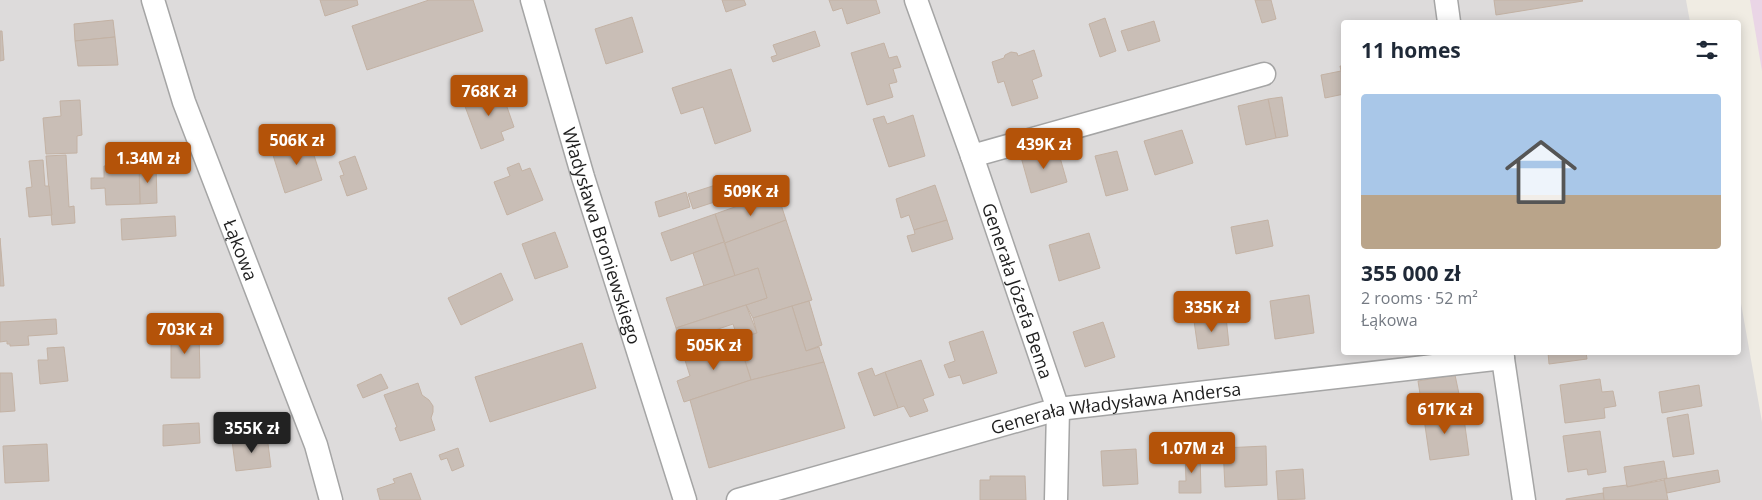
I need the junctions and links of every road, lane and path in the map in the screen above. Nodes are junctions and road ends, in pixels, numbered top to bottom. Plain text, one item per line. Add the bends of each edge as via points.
1 (153, 0) edge
2 (532, 0) edge
3 (916, 0) edge
4 (1446, 0) edge
5 (1450, 20) edge
6 (1264, 74) dead end
7 (972, 156) junction
8 (1502, 355) edge
9 (1058, 409) junction
10 (331, 500) edge
11 (686, 500) edge
12 (738, 500) edge
13 (1056, 500) edge
14 (1524, 500) edge

1 - 10 street, Łąkowa via 184,102 316,445
2 - 11 street, Władysława Broniewskiego
3 - 7 street, Generała Józefa Bema
4 - 5 street
6 - 7 street
7 - 9 street, Generała Józefa Bema
8 - 9 street, Generała Władysława Andersa
8 - 14 street
9 - 12 street, Generała Władysława Andersa
9 - 13 street, Generała Józefa Bema

